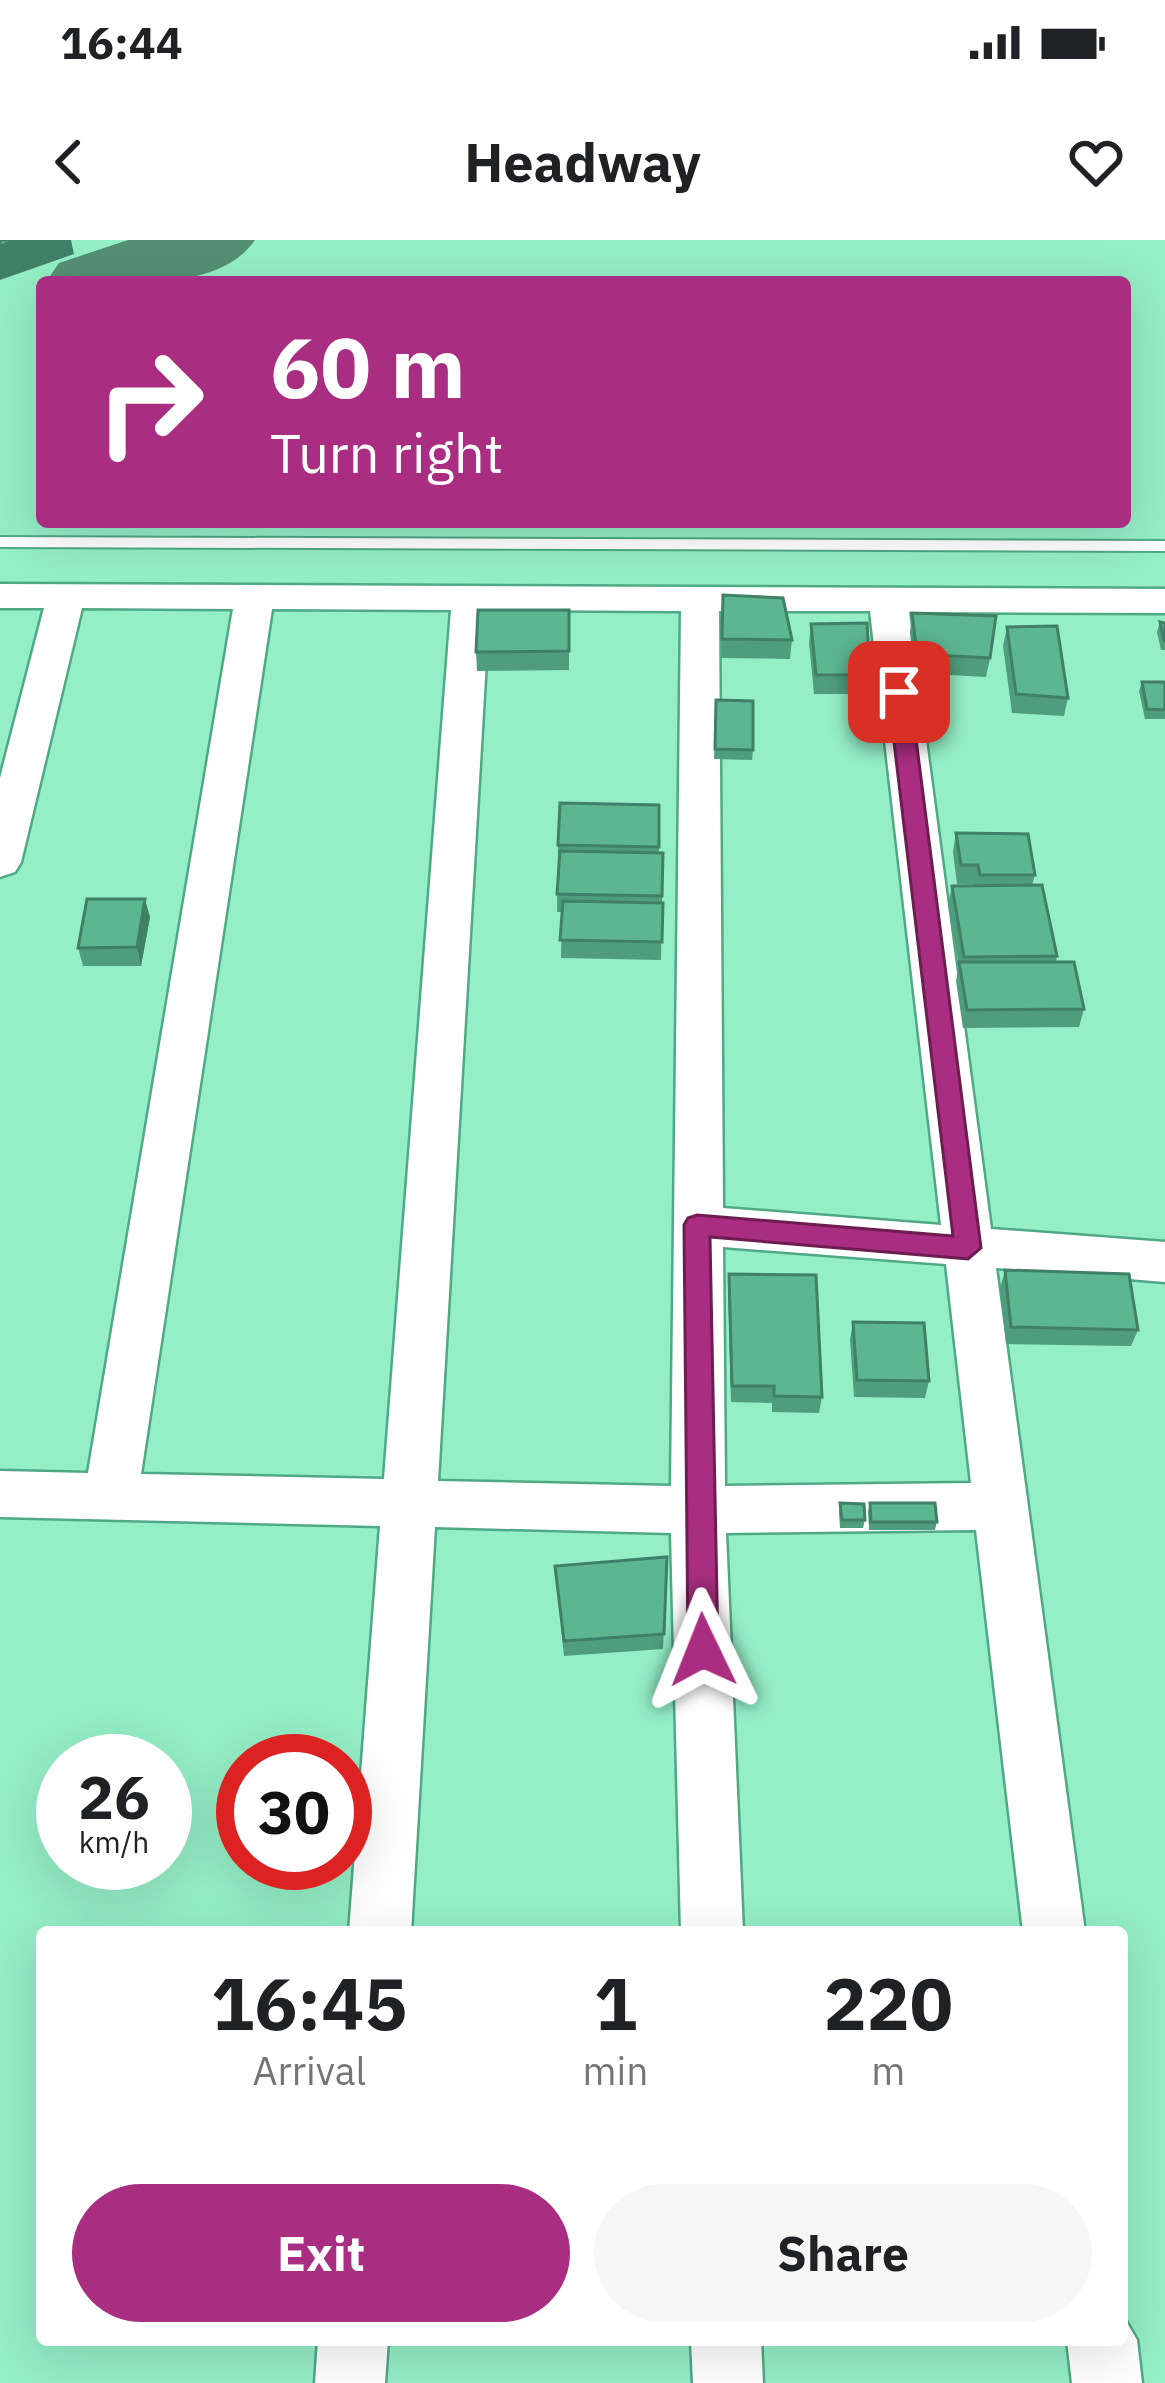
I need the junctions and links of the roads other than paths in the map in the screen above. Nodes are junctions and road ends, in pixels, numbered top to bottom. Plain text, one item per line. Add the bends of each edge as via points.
1 (0, 542) edge
2 (1165, 546) edge
3 (0, 596) edge
4 (66, 596) junction
5 (254, 598) junction
6 (471, 598) junction
7 (700, 598) junction
8 (888, 599) junction
9 (1165, 601) edge
10 (0, 862) edge
11 (697, 1225) junction
12 (968, 1248) junction
13 (1165, 1262) edge
14 (0, 1494) edge
15 (111, 1495) junction
16 (409, 1505) junction
17 (1003, 1506) junction
18 (698, 1510) junction
19 (380, 1926) edge
20 (712, 1926) edge
21 (1053, 1926) edge
22 (353, 2346) edge
23 (726, 2346) edge
24 (1103, 2346) edge
25 (350, 2383) edge
26 (728, 2383) edge
27 (1107, 2383) edge

1 - 2 lane
3 - 4 street
4 - 5 street
4 - 10 street
5 - 6 street
5 - 15 street
6 - 7 street
6 - 16 street
7 - 8 street
7 - 11 street
8 - 9 street
8 - 12 street
11 - 12 street
11 - 18 street
12 - 13 street
12 - 17 street
14 - 15 street
15 - 16 street
16 - 18 street
16 - 19 street
17 - 18 street
17 - 21 street
18 - 20 street
22 - 25 street
23 - 26 street
24 - 27 street

